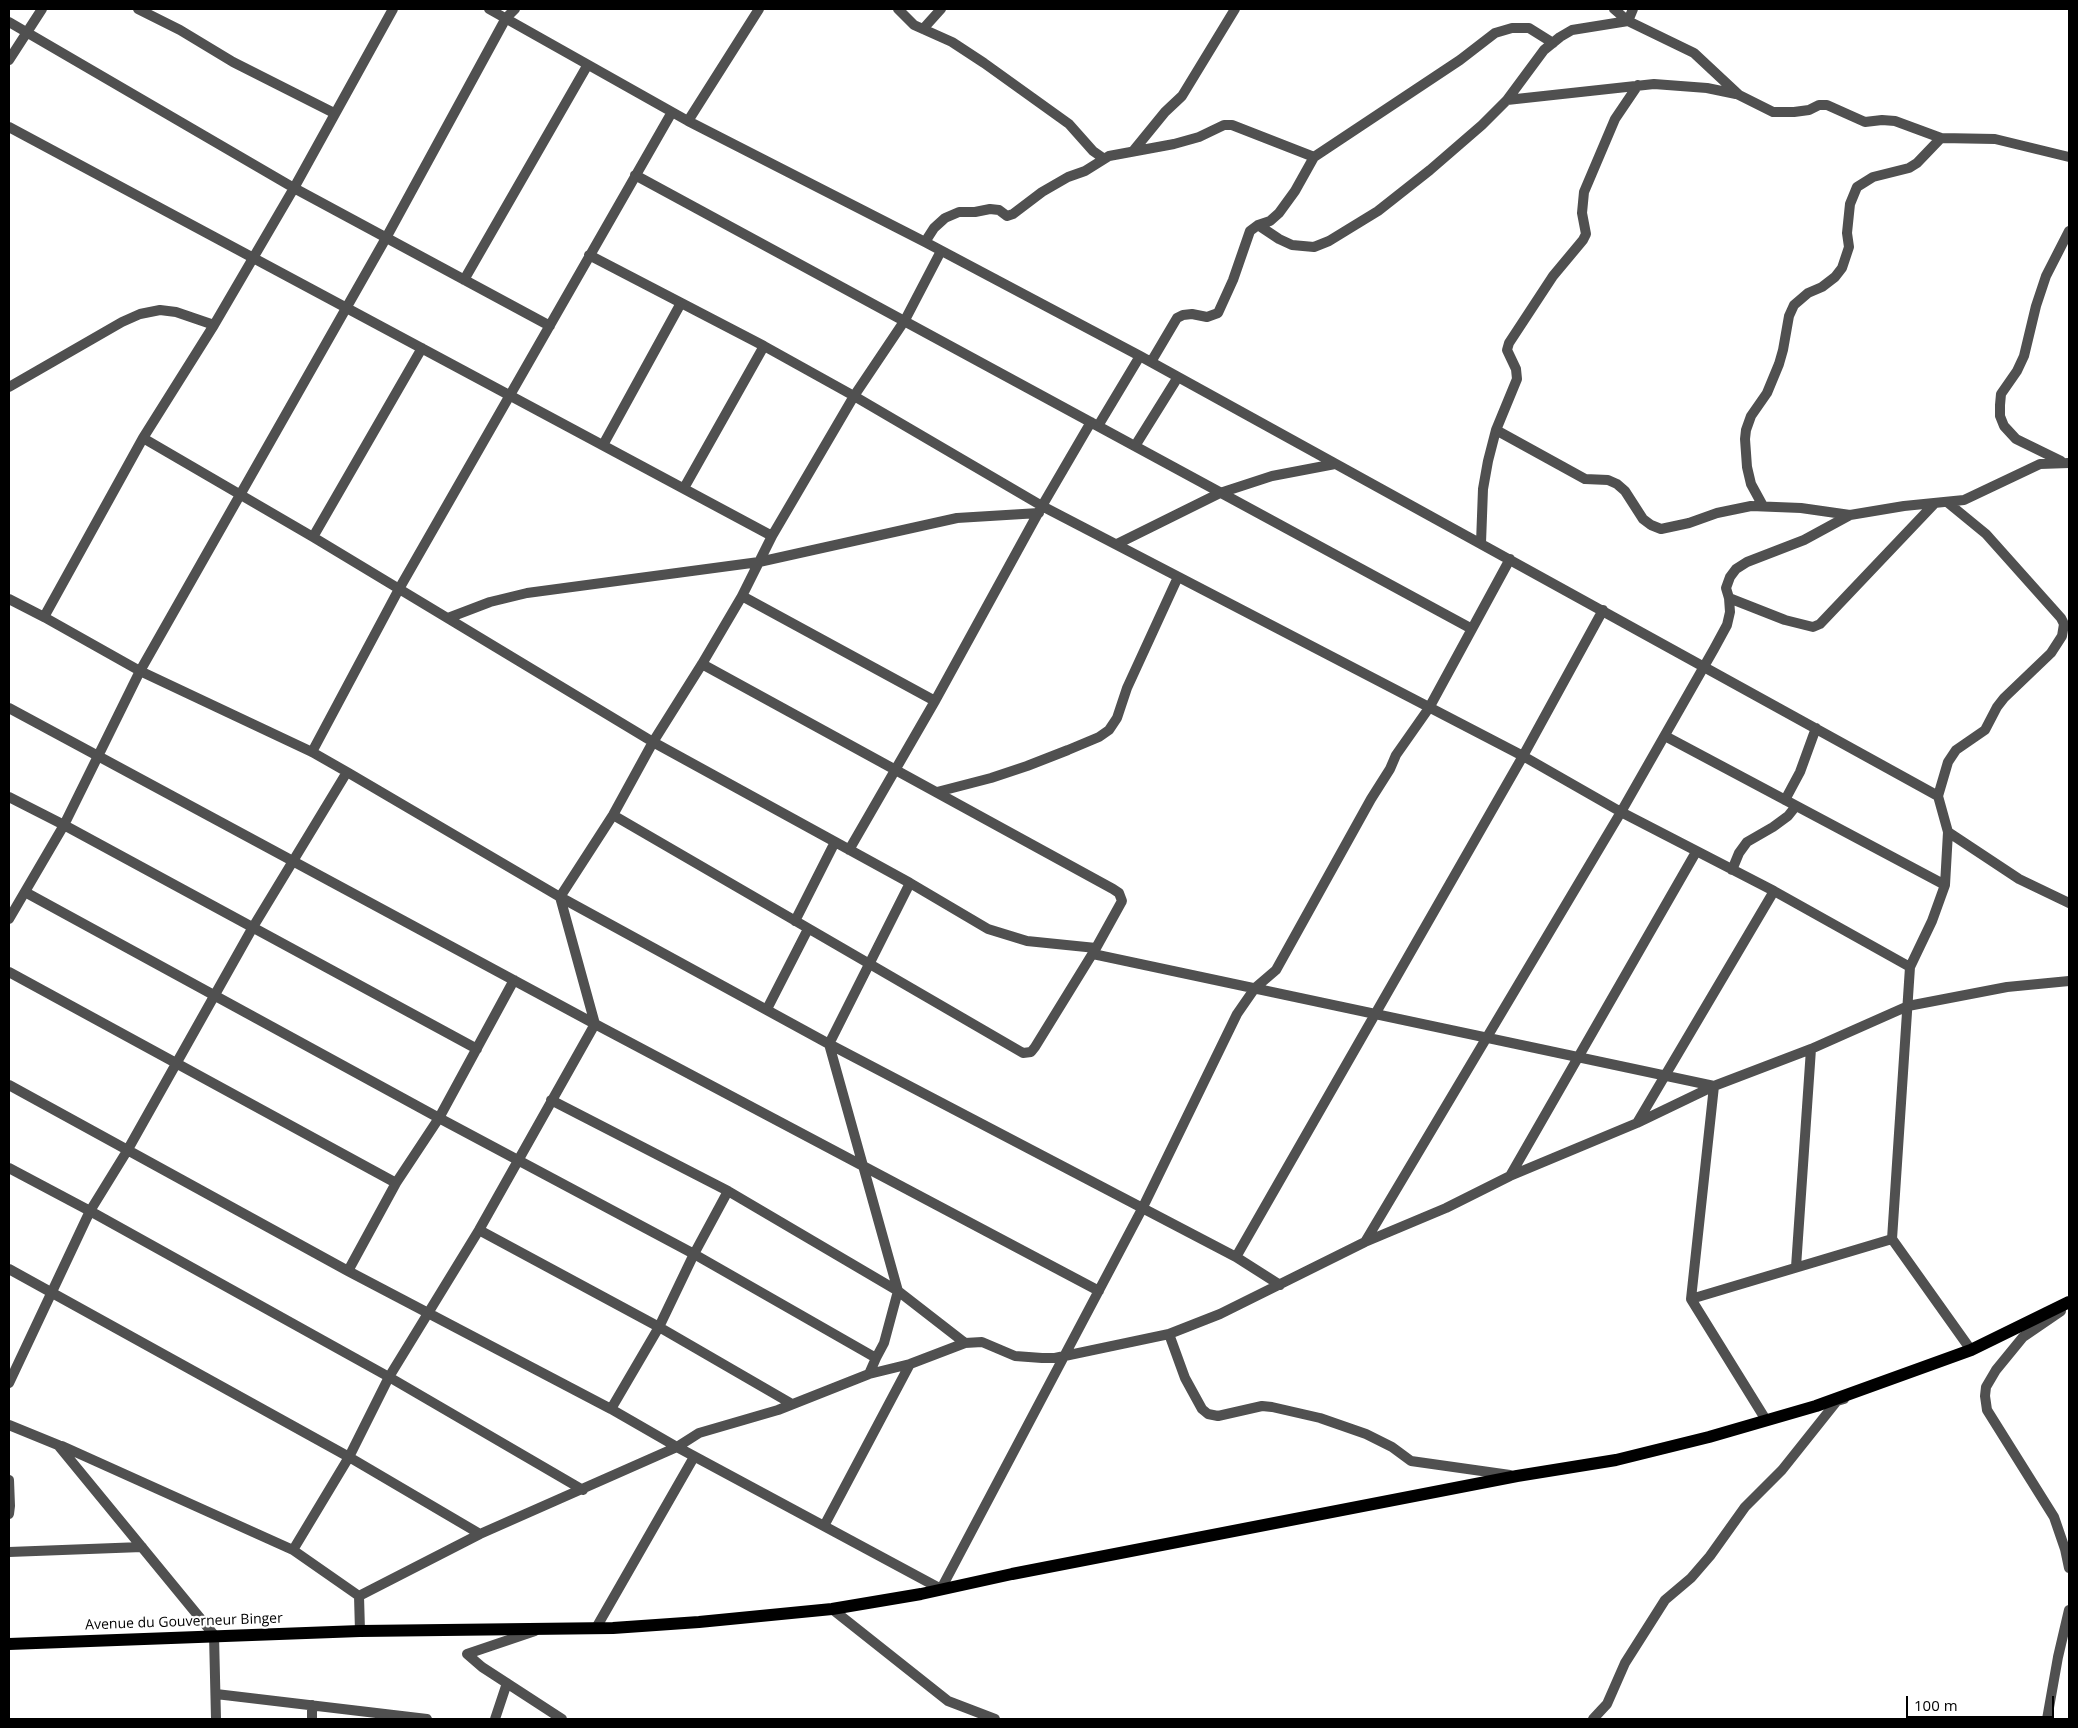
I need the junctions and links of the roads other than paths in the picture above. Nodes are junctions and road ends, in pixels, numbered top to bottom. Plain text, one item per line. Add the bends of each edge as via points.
1 (42, 9) edge
2 (138, 9) edge
3 (393, 9) edge
4 (489, 9) edge
5 (515, 9) edge
6 (759, 9) edge
7 (898, 9) edge
8 (941, 9) edge
9 (1235, 9) edge
10 (1614, 9) edge
11 (1633, 9) edge
12 (506, 18) junction
13 (1628, 21) junction
14 (9, 22) edge
15 (923, 29) junction
16 (27, 33) junction
17 (1553, 43) junction
18 (9, 60) edge
19 (587, 66) junction
20 (1638, 85) junction
21 (1739, 95) junction
22 (1507, 100) junction
23 (672, 112) junction
24 (334, 113) junction
25 (688, 121) junction
26 (9, 127) edge
27 (1941, 138) junction
28 (1134, 150) junction
29 (1314, 157) junction
30 (2069, 157) edge
31 (1103, 158) junction
32 (635, 175) junction
33 (294, 188) junction
34 (1258, 225) junction
35 (2069, 231) edge
36 (386, 238) junction
37 (925, 242) junction
38 (941, 251) junction
39 (589, 255) junction
40 (254, 258) junction
41 (464, 280) junction
42 (681, 303) junction
43 (345, 308) junction
44 (905, 320) junction
45 (214, 325) junction
46 (550, 326) junction
47 (764, 346) junction
48 (422, 348) junction
49 (1140, 356) junction
50 (1151, 362) junction
51 (1178, 377) junction
52 (9, 387) edge
53 (510, 395) junction
54 (854, 396) junction
55 (1095, 424) junction
56 (1496, 430) junction
57 (143, 438) junction
58 (603, 445) junction
59 (1135, 446) junction
60 (2065, 462) edge
61 (1336, 464) junction
62 (684, 488) junction
63 (1220, 493) junction
64 (240, 496) junction
65 (1947, 502) junction
66 (1935, 503) junction
67 (1763, 506) junction
68 (1040, 509) junction
69 (1850, 515) junction
70 (772, 536) junction
71 (313, 537) junction
72 (1481, 543) junction
73 (1116, 544) junction
74 (1510, 559) junction
75 (759, 562) junction
76 (1178, 577) junction
77 (399, 589) junction
78 (742, 596) junction
79 (1729, 598) junction
80 (9, 600) edge
81 (1603, 610) junction
82 (44, 617) junction
83 (448, 618) junction
84 (1472, 629) junction
85 (702, 664) junction
86 (1704, 666) junction
87 (140, 671) junction
88 (935, 701) junction
89 (9, 708) edge
90 (1428, 708) junction
91 (1816, 728) junction
92 (1665, 736) junction
93 (653, 742) junction
94 (312, 752) junction
95 (98, 755) junction
96 (1523, 756) junction
97 (896, 769) junction
98 (347, 772) junction
99 (937, 792) junction
100 (1938, 796) junction
101 (9, 797) edge
102 (1785, 800) junction
103 (1796, 806) junction
104 (1621, 812) junction
105 (612, 815) junction
106 (64, 825) junction
107 (1948, 832) junction
108 (836, 842) junction
109 (849, 850) junction
110 (1696, 852) junction
111 (294, 862) junction
112 (1732, 870) junction
113 (910, 883) junction
114 (1945, 885) junction
115 (1774, 891) junction
116 (25, 892) junction
117 (560, 897) junction
118 (2069, 903) edge
119 (9, 920) edge
120 (795, 921) junction
121 (254, 927) junction
122 (808, 929) junction
123 (1095, 951) junction
124 (869, 965) junction
125 (1910, 966) junction
126 (9, 972) edge
127 (514, 980) junction
128 (2069, 981) edge
129 (1255, 988) junction
130 (214, 995) junction
131 (1908, 1006) junction
132 (767, 1009) junction
133 (1375, 1014) junction
134 (595, 1024) junction
135 (1486, 1038) junction
136 (829, 1044) junction
137 (1811, 1048) junction
138 (478, 1049) junction
139 (1578, 1057) junction
140 (175, 1063) junction
141 (1665, 1076) junction
142 (9, 1085) edge
143 (1714, 1086) junction
144 (551, 1100) junction
145 (439, 1118) junction
146 (1637, 1123) junction
147 (127, 1151) junction
148 (518, 1160) junction
149 (863, 1166) junction
150 (9, 1168) edge
151 (1510, 1176) junction
152 (396, 1183) junction
153 (728, 1191) junction
154 (1142, 1208) junction
155 (90, 1211) junction
156 (479, 1230) junction
157 (1892, 1239) junction
158 (1365, 1242) junction
159 (694, 1254) junction
160 (1236, 1257) junction
161 (1796, 1267) junction
162 (9, 1269) edge
163 (348, 1271) junction
164 (1280, 1285) junction
165 (898, 1291) junction
166 (1099, 1291) junction
167 (52, 1293) junction
168 (1691, 1299) junction
169 (2069, 1304) edge
170 (429, 1314) junction
171 (659, 1327) junction
172 (1168, 1334) junction
173 (965, 1343) junction
174 (1971, 1350) junction
175 (1064, 1356) junction
176 (876, 1358) junction
177 (1948, 1358) junction
178 (910, 1364) junction
179 (869, 1374) junction
180 (389, 1377) junction
181 (9, 1382) edge
182 (792, 1404) junction
183 (611, 1409) junction
184 (1766, 1420) junction
185 (9, 1425) edge
186 (58, 1445) junction
187 (677, 1448) junction
188 (349, 1457) junction
189 (694, 1457) junction
190 (1517, 1476) junction
191 (9, 1480) edge
192 (583, 1490) junction
193 (9, 1514) edge
194 (824, 1526) junction
195 (480, 1534) junction
196 (142, 1547) junction
197 (292, 1550) junction
198 (9, 1552) edge
199 (2069, 1568) edge
200 (941, 1589) junction
201 (359, 1596) junction
202 (832, 1609) junction
203 (2069, 1610) edge
204 (596, 1628) junction
205 (541, 1629) junction
206 (360, 1631) junction
207 (214, 1635) junction
208 (9, 1644) edge
209 (507, 1683) junction
210 (216, 1694) junction
211 (312, 1705) junction
212 (216, 1719) edge
213 (312, 1719) edge
214 (416, 1719) edge
215 (427, 1719) edge
216 (495, 1719) edge
217 (562, 1719) edge
218 (995, 1719) edge
219 (1592, 1719) edge
220 (2047, 1719) edge

1 - 16 street
2 - 24 street
3 - 24 street
4 - 12 street
5 - 12 street
6 - 25 street
7 - 15 street
8 - 15 street
9 - 28 street via 1182,96
10 - 13 street
11 - 13 street
12 - 19 street
12 - 36 street
13 - 17 street via 1572,30
13 - 21 street via 1694,54
14 - 16 street
15 - 31 street via 952,42 984,63 1069,124
16 - 18 street
16 - 33 street
17 - 22 street via 1544,50
17 - 29 street via 1529,28 1495,33
19 - 23 street
19 - 41 street
20 - 21 street via 1707,88
20 - 22 street
20 - 56 street via 1615,119 1584,192 1584,240 1553,276 1509,343 1517,379
21 - 27 street via 1773,112 1794,112 1828,105 1857,120 1895,121
22 - 34 street via 1482,125 1378,211 1329,241 1314,247 1292,245
23 - 25 street
23 - 32 street
24 - 33 street
25 - 37 street
26 - 40 street
27 - 30 street via 1995,139
27 - 67 street via 1910,168 1873,177 1857,187 1850,204 1849,247 1842,268 1835,277 1794,305 1778,364 1746,430 1747,467 1751,484
28 - 29 street via 1174,144 1232,124
28 - 31 street
29 - 34 street via 1279,213
31 - 37 street via 1085,171 1042,192 1013,214 1007,216 990,208 959,212 945,218
32 - 39 street
32 - 44 street
33 - 36 street
33 - 40 street
34 - 50 street via 1250,231 1218,312 1207,317 1192,314 1177,318
35 - 60 street via 2046,276 2024,356 2001,394 2000,405 2004,426 2016,439
36 - 41 street
36 - 43 street
37 - 38 street
38 - 44 street
38 - 49 street
39 - 42 street
39 - 46 street
40 - 43 street
40 - 45 street
41 - 46 street
42 - 47 street
42 - 58 street
43 - 48 street
43 - 64 street
44 - 54 street
44 - 55 street
45 - 52 street via 176,312 160,310 140,314
45 - 57 street
46 - 53 street
47 - 54 street
47 - 62 street
48 - 53 street
48 - 71 street
49 - 50 street
49 - 55 street
50 - 51 street
51 - 59 street
51 - 61 street
53 - 58 street
53 - 77 street
54 - 68 street
54 - 70 street
55 - 59 street
55 - 68 street
56 - 67 street via 1585,479 1608,480 1617,484 1625,490 1643,519 1661,528 1717,513
56 - 72 street via 1483,489
57 - 64 street
57 - 82 street
58 - 62 street
59 - 63 street
60 - 65 street via 2040,464 1964,500
61 - 63 street via 1272,476
61 - 72 street
62 - 70 street
63 - 73 street
63 - 84 street
64 - 71 street
64 - 87 street
65 - 66 street
65 - 100 street via 1986,534 2064,624 2062,636 2051,653 2004,698 1985,730 1956,750 1948,762
66 - 69 street
66 - 79 street via 1820,624 1813,627 1785,620
67 - 69 street
68 - 73 street
68 - 75 street via 957,518
68 - 88 street
69 - 79 street via 1804,540 1740,566 1727,583
70 - 75 street
71 - 77 street
72 - 74 street
73 - 76 street
74 - 81 street
74 - 84 street
75 - 78 street
75 - 83 street via 527,593 490,602
76 - 90 street
76 - 99 street via 1109,730 1100,737 1027,766
77 - 83 street
77 - 94 street
78 - 85 street
78 - 88 street
79 - 86 street via 1727,625
80 - 82 street
81 - 86 street
81 - 96 street
82 - 87 street
83 - 93 street
84 - 90 street
85 - 93 street
85 - 97 street
86 - 91 street
86 - 92 street
87 - 94 street
87 - 95 street
88 - 97 street
89 - 95 street
90 - 96 street
90 - 129 street via 1396,755 1276,970
91 - 100 street
91 - 102 street via 1800,772
92 - 102 street
92 - 104 street
93 - 105 street
93 - 108 street
94 - 98 street
95 - 106 street
95 - 111 street
96 - 104 street
96 - 133 street
97 - 99 street
97 - 109 street
98 - 111 street
98 - 117 street
99 - 123 street via 1118,893 1122,901
100 - 107 street
101 - 106 street
102 - 103 street
103 - 112 street via 1788,816 1747,842
103 - 114 street
104 - 110 street
104 - 135 street
105 - 117 street
105 - 120 street
106 - 116 street
106 - 121 street
107 - 114 street
107 - 118 street via 2019,879
108 - 109 street
108 - 120 street
109 - 113 street
110 - 112 street
110 - 139 street
111 - 121 street
111 - 127 street
112 - 115 street
113 - 123 street via 995,932 1027,941
113 - 124 street
114 - 125 street
115 - 125 street
115 - 141 street
116 - 119 street
116 - 130 street
117 - 132 street
117 - 134 street
120 - 122 street
121 - 130 street
121 - 138 street
122 - 124 street
122 - 132 street
123 - 124 street via 1035,1047 1023,1053
123 - 129 street
124 - 136 street
125 - 131 street
126 - 140 street
127 - 134 street
127 - 138 street
128 - 131 street via 2007,987
129 - 133 street
129 - 154 street via 1237,1014
130 - 140 street
130 - 145 street
131 - 137 street
131 - 157 street
132 - 136 street
133 - 135 street
133 - 160 street
134 - 144 street
134 - 149 street
135 - 139 street
135 - 158 street
136 - 149 street
136 - 154 street
137 - 143 street
137 - 161 street
138 - 145 street
139 - 141 street
139 - 151 street
140 - 147 street
140 - 152 street
141 - 143 street
141 - 146 street
142 - 147 street
143 - 146 street
143 - 168 street
144 - 148 street
144 - 153 street
145 - 148 street
145 - 152 street
146 - 151 street
147 - 155 street
147 - 163 street
148 - 156 street
148 - 159 street
149 - 165 street
149 - 166 street
150 - 155 street
151 - 158 street via 1446,1208
152 - 163 street
153 - 159 street
153 - 165 street
154 - 160 street
154 - 166 street
155 - 167 street
155 - 180 street
156 - 170 street
156 - 171 street
157 - 161 street
157 - 174 street
158 - 164 street
159 - 171 street
159 - 176 street
160 - 164 street
161 - 168 street
162 - 167 street
163 - 170 street
164 - 172 street via 1220,1314
165 - 173 street
165 - 176 street via 884,1343
166 - 175 street
167 - 181 street
167 - 188 street
168 - 184 street
169 - 174 main road, Avenue du Gouverneur Binger
169 - 199 street via 2023,1337 1996,1370 1986,1387 1985,1396 1987,1410 2054,1518
170 - 180 street
170 - 183 street
171 - 182 street
171 - 183 street
172 - 175 street
172 - 190 street via 1185,1378 1208,1414 1218,1416 1262,1406 1272,1407 1320,1418 1366,1434 1411,1461
173 - 175 street via 982,1342 1023,1357
173 - 178 street
174 - 177 main road, Avenue du Gouverneur Binger
175 - 200 street
176 - 179 street
177 - 184 main road, Avenue du Gouverneur Binger via 1816,1406
177 - 219 street via 1837,1401 1782,1470 1745,1507 1691,1578 1665,1600 1625,1664 1607,1704
178 - 179 street
178 - 194 street
179 - 182 street
180 - 188 street
180 - 192 street
182 - 187 street via 698,1433
183 - 187 street
184 - 190 main road, Avenue du Gouverneur Binger via 1616,1460
185 - 186 street
186 - 196 street
186 - 197 street
187 - 189 street
187 - 192 street
188 - 195 street
188 - 197 street
189 - 194 street
189 - 204 street
190 - 200 main road, Avenue du Gouverneur Binger
191 - 193 street
192 - 195 street
194 - 200 street
195 - 201 street
196 - 198 street
196 - 207 street
197 - 201 street
200 - 202 main road, Avenue du Gouverneur Binger
201 - 206 street
202 - 204 main road, Avenue du Gouverneur Binger
202 - 218 street via 948,1701
203 - 220 street
204 - 205 main road, Avenue du Gouverneur Binger
205 - 206 main road, Avenue du Gouverneur Binger
205 - 209 street via 467,1654
206 - 207 main road, Avenue du Gouverneur Binger
207 - 208 main road, Avenue du Gouverneur Binger
207 - 210 street
209 - 216 street
209 - 217 street
210 - 211 street
210 - 212 street
211 - 213 street
211 - 214 street
214 - 215 street

